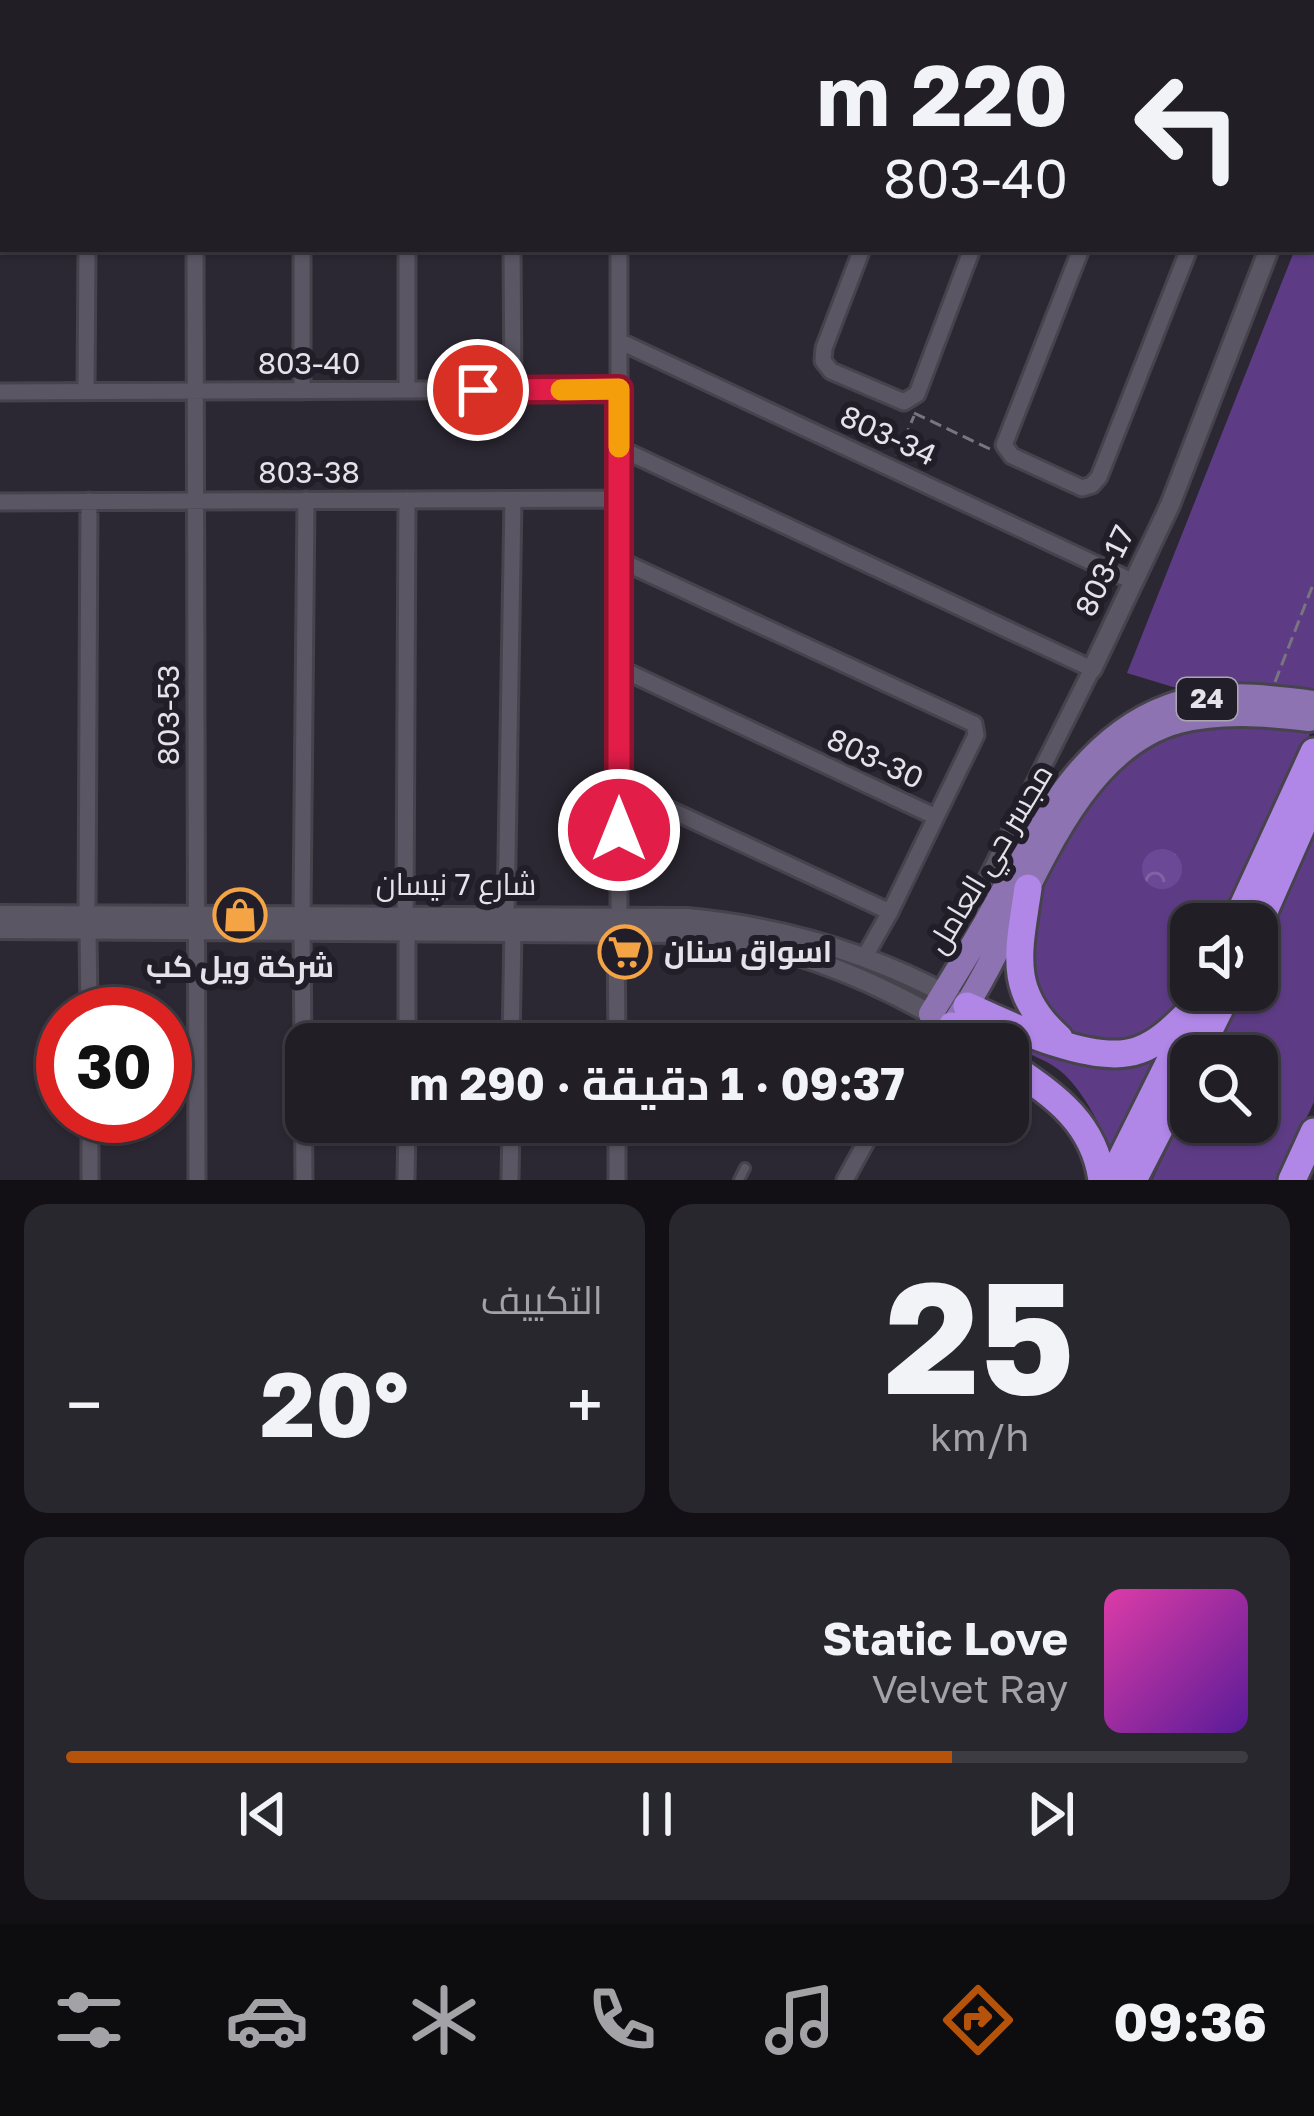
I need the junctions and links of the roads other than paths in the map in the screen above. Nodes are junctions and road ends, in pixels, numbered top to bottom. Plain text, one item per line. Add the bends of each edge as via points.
1 (87, 252) edge
2 (195, 252) edge
3 (302, 252) edge
4 (407, 252) edge
5 (512, 252) edge
6 (619, 252) edge
7 (861, 252) edge
8 (971, 252) edge
9 (1081, 252) edge
10 (1188, 252) edge
11 (1268, 252) edge
12 (619, 341) junction
13 (619, 389) junction
14 (407, 390) junction
15 (514, 390) junction
16 (195, 391) junction
17 (302, 391) junction
18 (0, 392) edge
19 (86, 392) junction
20 (619, 452) junction
21 (619, 499) junction
22 (306, 500) junction
23 (407, 500) junction
24 (513, 500) junction
25 (89, 501) junction
26 (195, 501) junction
27 (0, 502) edge
28 (619, 563) junction
29 (1134, 582) junction
30 (1091, 669) junction
31 (619, 672) junction
32 (1314, 703) edge
33 (1314, 719) edge
34 (1114, 748) junction
35 (1314, 752) edge
36 (619, 786) junction
37 (1314, 798) edge
38 (936, 817) junction
39 (1028, 888) junction
40 (1245, 903) edge
41 (1268, 903) edge
42 (972, 908) dead end
43 (890, 912) junction
44 (0, 915) edge
45 (87, 921) junction
46 (196, 922) junction
47 (302, 922) junction
48 (406, 922) junction
49 (509, 922) junction
50 (618, 923) junction
51 (0, 929) edge
52 (865, 956) junction
53 (88, 987) edge
54 (1187, 1011) edge
55 (1194, 1011) edge
56 (947, 1016) edge
57 (407, 1023) edge
58 (511, 1023) edge
59 (616, 1023) edge
60 (1066, 1045) junction
61 (1029, 1079) edge
62 (1170, 1107) edge
63 (1314, 1132) edge
64 (90, 1143) edge
65 (406, 1143) edge
66 (511, 1143) edge
67 (617, 1143) edge
68 (863, 1143) edge
69 (745, 1168) dead end
70 (90, 1180) edge
71 (196, 1180) edge
72 (304, 1180) edge
73 (406, 1180) edge
74 (510, 1180) edge
75 (617, 1180) edge
76 (739, 1180) edge
77 (844, 1180) edge
78 (1106, 1180) edge
79 (1133, 1180) edge
80 (1292, 1180) edge

1 - 19 street
2 - 16 street, 803-53
3 - 17 street
4 - 14 street
5 - 15 street
6 - 12 street
7 - 8 street via 823,361 912,407
9 - 10 street via 1005,440 1012,456 1077,487 1096,481
11 - 29 street, 803-17
12 - 13 street
12 - 29 street, 803-34
13 - 15 street, 803-40
13 - 20 street
14 - 15 street, 803-40
14 - 17 street, 803-40
16 - 17 street, 803-40
16 - 19 street, 803-40
16 - 26 street, 803-53
18 - 19 street, 803-40
20 - 21 street
20 - 30 street
21 - 24 street, 803-38
21 - 28 street
22 - 23 street, 803-38
22 - 26 street, 803-38
22 - 47 street
23 - 24 street, 803-38
23 - 48 street
24 - 49 street
25 - 26 street, 803-38
25 - 27 street, 803-38
25 - 45 street
26 - 46 street, 803-53
28 - 31 street
28 - 38 street via 974,724 976,736
29 - 30 street, 803-17
30 - 42 street, 803-17
31 - 36 street
31 - 38 street, 803-30
32 - 34 main road, مجسر حي العامل / 24 via 1200,699 1170,706
33 - 34 main road, مجسر حي العامل / 24 via 1222,714 1177,721
34 - 39 main road, مجسر حي العامل
34 - 56 main road, مجسر حي العامل via 1078,772 1048,818
35 - 40 highway
36 - 43 street
36 - 50 street
37 - 41 highway
38 - 43 street, 803-30
39 - 56 main road, مجسر حي العامل
39 - 60 highway via 1023,991
43 - 52 street, 803-30
44 - 45 street, شارع 7 نيسان
45 - 46 street, شارع 7 نيسان
45 - 51 street, شارع 7 نيسان
45 - 53 street
46 - 47 street, شارع 7 نيسان
46 - 71 street, 803-53
47 - 48 street, شارع 7 نيسان
47 - 72 street
48 - 49 street, شارع 7 نيسان
48 - 57 street
49 - 50 street, شارع 7 نيسان
49 - 58 street
50 - 52 street, شارع 7 نيسان via 744,924
50 - 56 street, شارع 7 نيسان via 783,949
50 - 59 street
52 - 56 street, شارع 7 نيسان
54 - 60 highway via 1131,1053
55 - 78 highway
56 - 60 highway
61 - 78 highway via 1083,1126
62 - 79 highway
63 - 80 highway
64 - 70 street
65 - 73 street
66 - 74 street
67 - 75 street
68 - 77 street
69 - 76 lane

